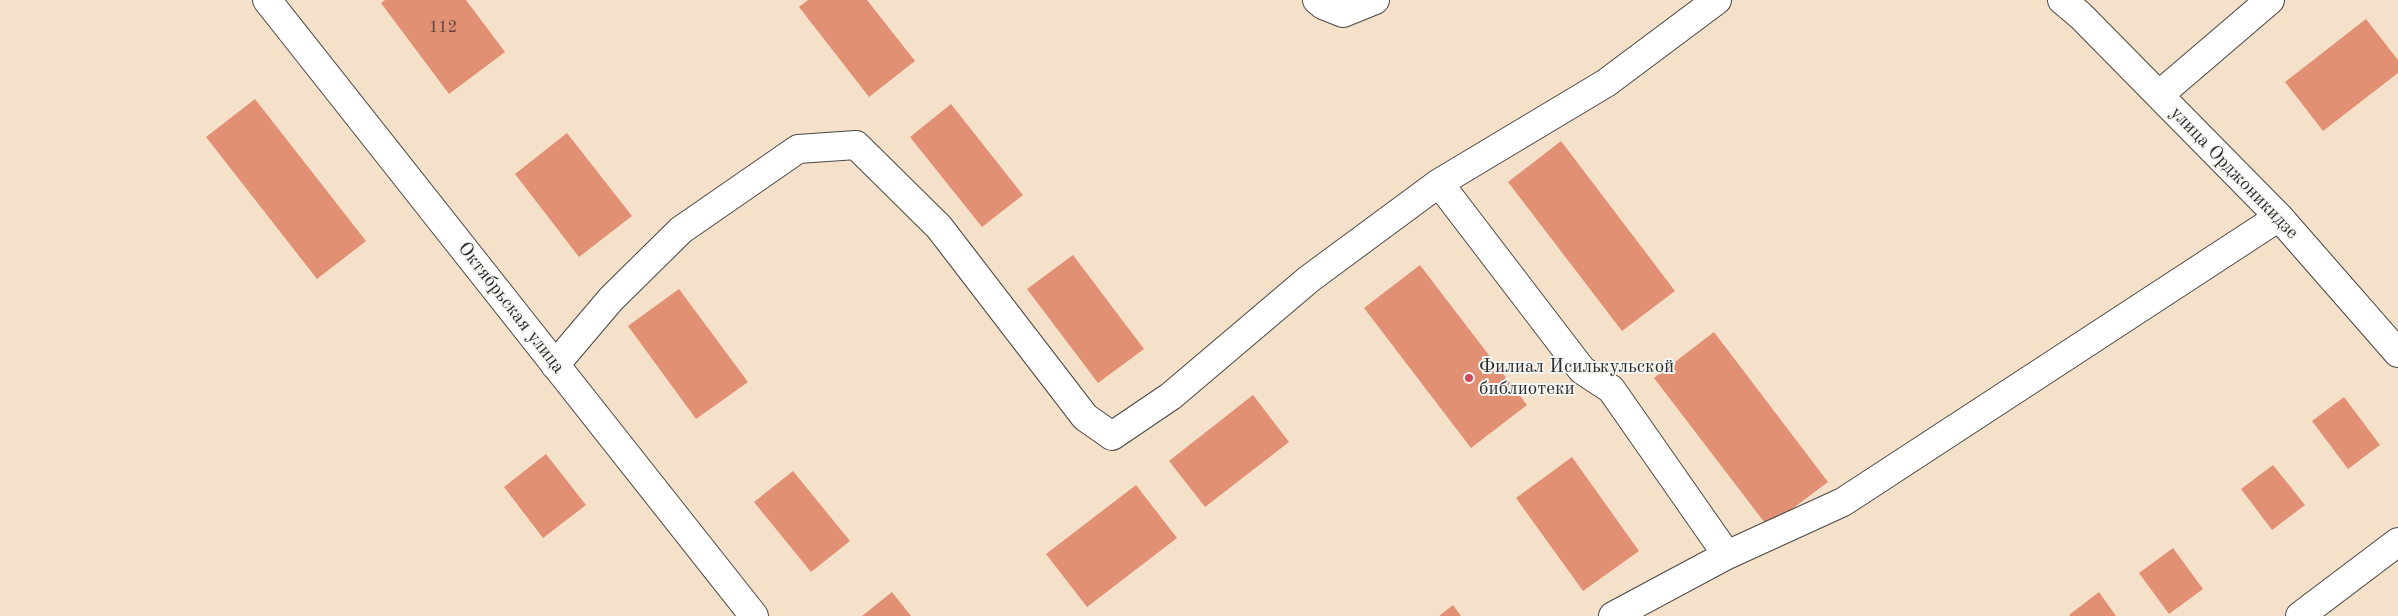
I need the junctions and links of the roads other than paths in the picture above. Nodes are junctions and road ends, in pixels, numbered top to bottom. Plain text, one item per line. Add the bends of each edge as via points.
1 (267, 0) edge
2 (1317, 0) edge
3 (1374, 0) edge
4 (1716, 0) edge
5 (2062, 0) edge
6 (2270, 0) edge
7 (2159, 95) junction
8 (1439, 183) junction
9 (2279, 218) junction
10 (2398, 353) edge
11 (556, 365) junction
12 (2398, 542) edge
13 (1727, 555) junction
14 (754, 616) edge
15 (1613, 616) edge
16 (2300, 616) edge

1 - 11 street, Октябрьская улица
2 - 3 street via 1344,13
4 - 8 street via 1606,83
5 - 7 street, улица Орджоникидзе
6 - 7 street
7 - 9 street, улица Орджоникидзе
8 - 11 street via 1309,279 1171,396 1112,436 1085,416 940,227 856,145 798,149 681,230 611,299
8 - 13 street via 1582,370 1611,389
9 - 10 street, улица Орджоникидзе
9 - 13 street via 1843,502
11 - 14 street, Октябрьская улица
12 - 16 street
13 - 15 street

